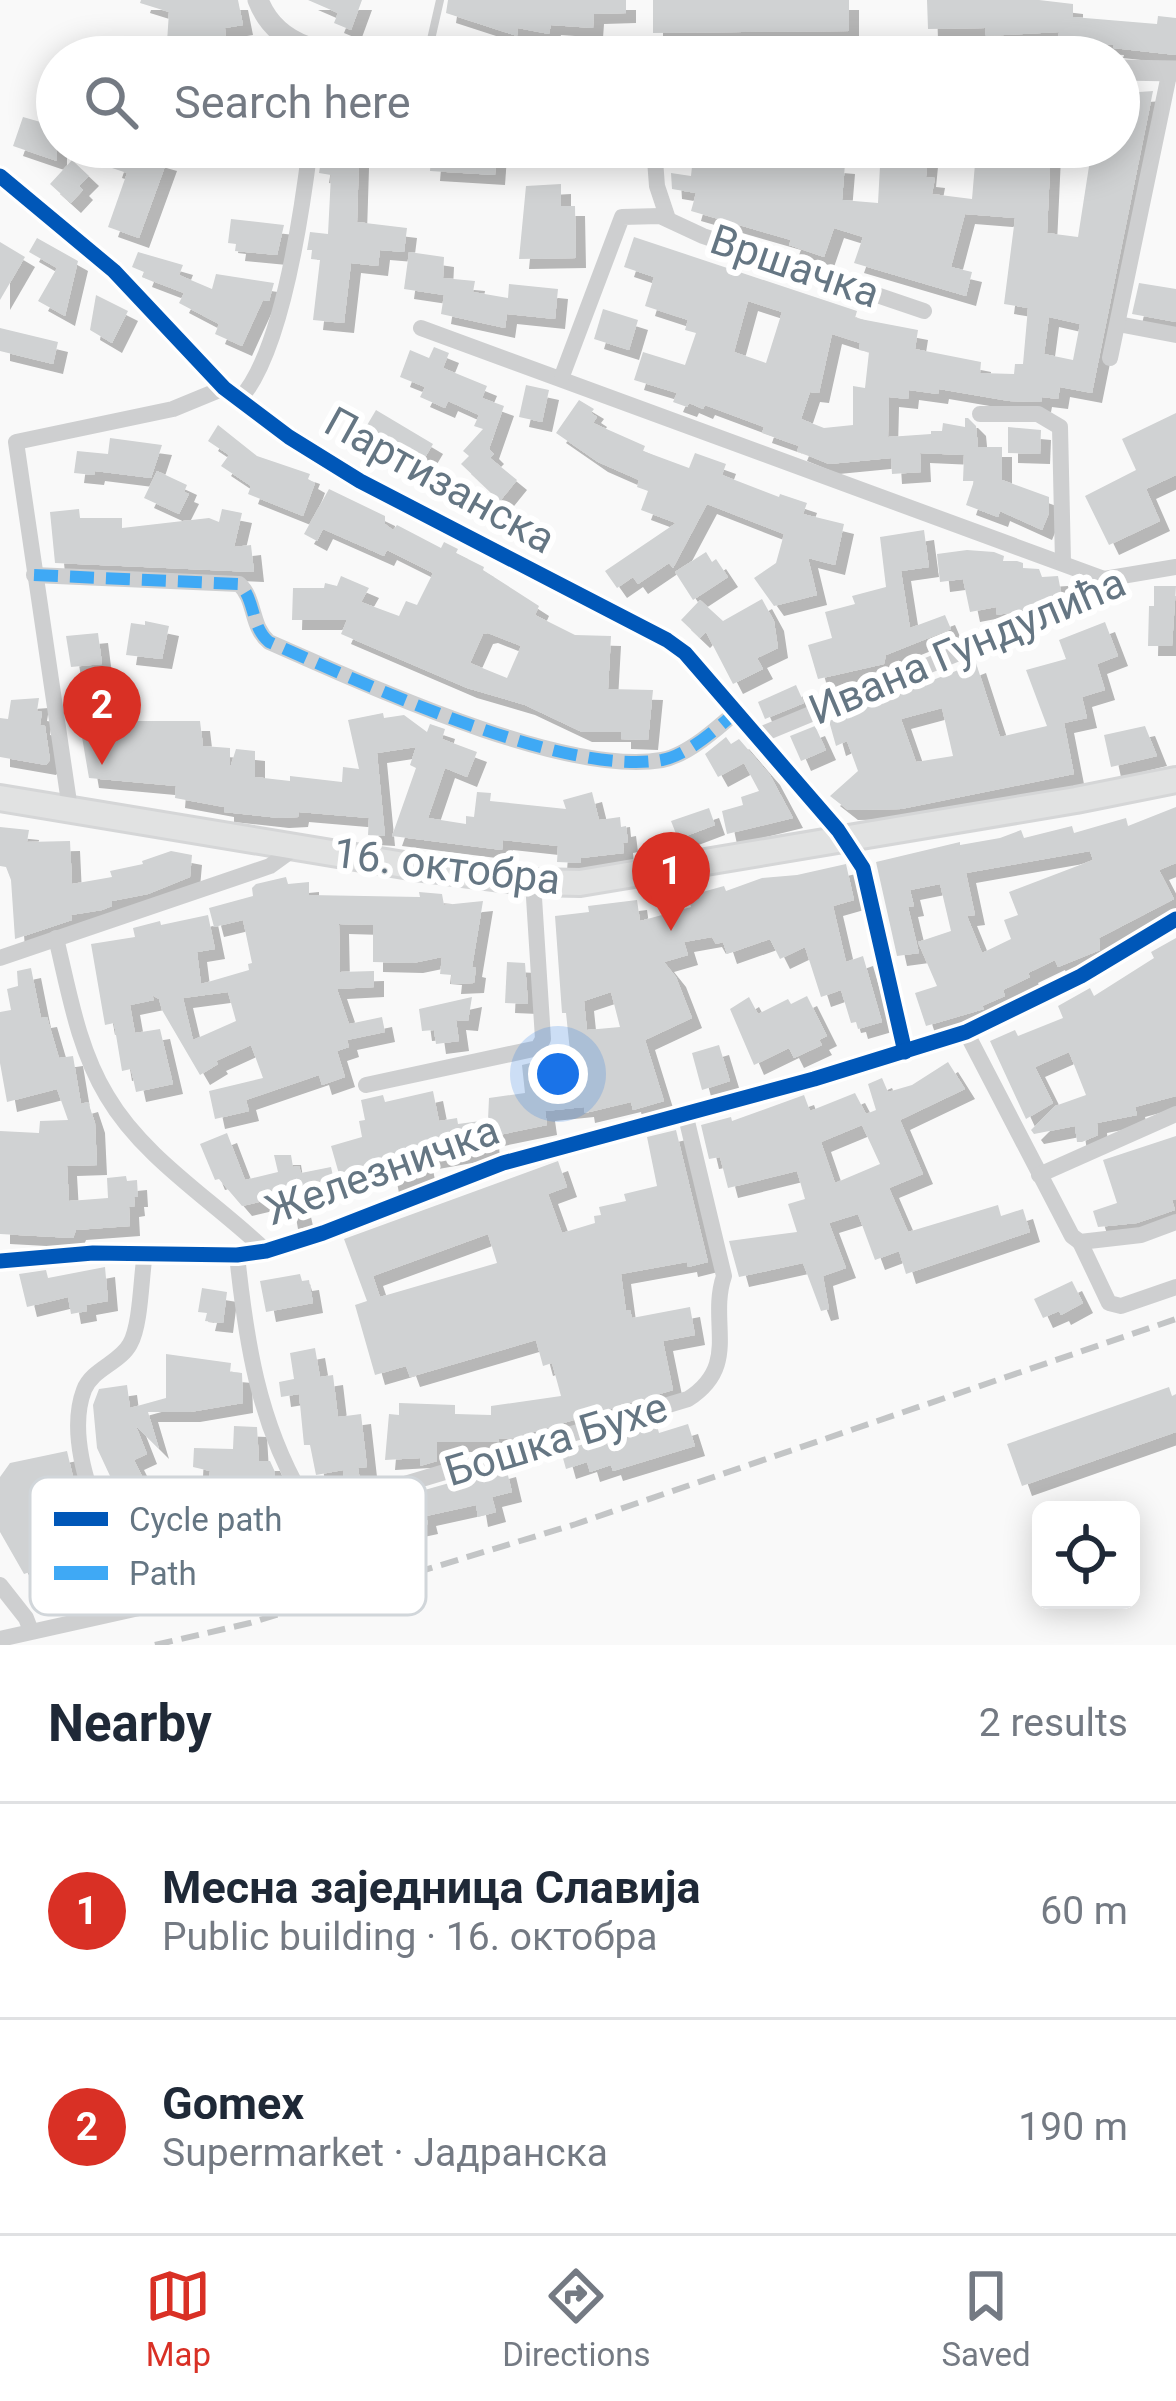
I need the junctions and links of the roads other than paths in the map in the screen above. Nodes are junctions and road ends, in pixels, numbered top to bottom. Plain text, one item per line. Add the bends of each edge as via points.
1 (258, 0) edge
2 (440, 0) edge
3 (286, 36) edge
4 (432, 36) edge
5 (1140, 70) edge
6 (1173, 71) edge
7 (307, 168) edge
8 (656, 168) edge
9 (0, 176) edge
10 (668, 219) junction
11 (924, 310) dead end
12 (1118, 324) junction
13 (421, 328) dead end
14 (1176, 335) edge
15 (1110, 358) dead end
16 (562, 376) junction
17 (231, 394) junction
18 (980, 414) dead end
19 (8, 441) edge
20 (1063, 562) junction
21 (1176, 567) edge
22 (34, 575) junction
23 (1104, 579) junction
24 (738, 710) junction
25 (760, 735) junction
26 (1176, 779) edge
27 (0, 798) edge
28 (70, 809) junction
29 (845, 838) junction
30 (298, 845) junction
31 (533, 882) junction
32 (1176, 919) edge
33 (56, 938) junction
34 (0, 958) edge
35 (966, 1032) junction
36 (905, 1052) junction
37 (366, 1085) dead end
38 (685, 1113) junction
39 (1176, 1114) edge
40 (1039, 1175) junction
41 (1176, 1222) edge
42 (1080, 1242) junction
43 (266, 1251) junction
44 (145, 1252) junction
45 (237, 1256) junction
46 (0, 1262) edge
47 (1176, 1287) edge
48 (90, 1477) edge
49 (293, 1477) edge
50 (426, 1478) edge
51 (0, 1585) edge
52 (110, 1615) edge
53 (31, 1631) junction
54 (0, 1639) edge

1 - 3 street
2 - 4 lane
5 - 6 street
6 - 12 street
7 - 17 street via 272,337 251,387
8 - 10 street, Вршачка
9 - 17 street, Партизанска via 114,271
10 - 11 street, Вршачка
10 - 16 street, Вршачка via 618,219
12 - 14 street
12 - 15 street
13 - 16 street
16 - 20 street
17 - 19 street
17 - 24 street, Партизанска via 360,481 667,640
18 - 20 street via 1038,414 1060,427
19 - 22 street
20 - 23 street
21 - 23 street, Ивана Гундулића
22 - 24 street via 239,584 269,642 398,697 608,761 673,757
22 - 28 street
23 - 25 street, Ивана Гундулића via 980,644
24 - 25 street, Партизанска
25 - 29 street, Партизанска
26 - 29 main road, 16. октобра
27 - 28 main road, 16. октобра
28 - 30 main road, 16. октобра
29 - 31 main road, 16. октобра via 580,883
29 - 36 street via 868,889
30 - 31 main road, 16. октобра
30 - 33 street via 270,866
31 - 37 street via 538,1048
32 - 35 street, Железничка
33 - 34 street
33 - 43 street via 83,1046 108,1099 154,1153
35 - 36 street, Железничка
35 - 40 street
36 - 38 street, Железничка
38 - 43 street, Железничка via 503,1163
38 - 50 street, Бошка Бухе via 724,1276 717,1369 688,1399
39 - 40 street
40 - 42 street
41 - 42 street
42 - 47 street via 1109,1304
43 - 45 street, Железничка
44 - 45 street, Железничка
44 - 46 street, Железничка
44 - 48 street via 132,1342 89,1381 82,1401
45 - 49 street via 256,1385
51 - 53 street
52 - 53 street
53 - 54 street

